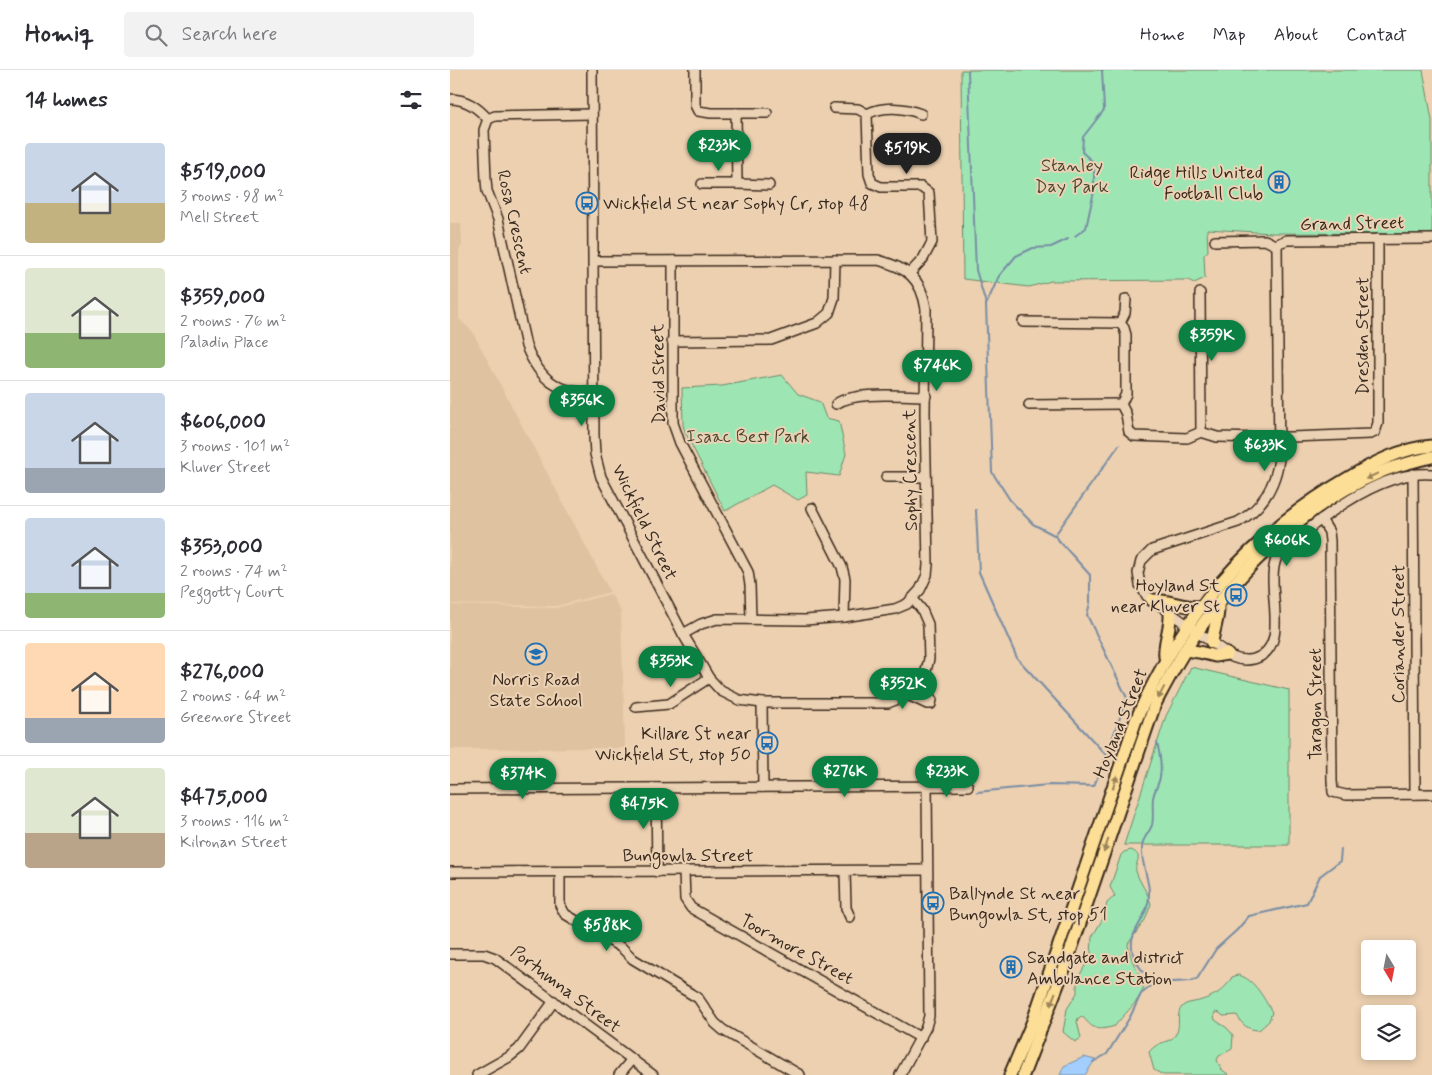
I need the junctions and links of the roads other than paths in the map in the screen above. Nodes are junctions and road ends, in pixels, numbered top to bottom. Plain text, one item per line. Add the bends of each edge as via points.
1 (592, 70) edge
2 (695, 70) edge
3 (450, 99) edge
4 (834, 108) dead end
5 (736, 113) junction
6 (767, 113) dead end
7 (592, 114) junction
8 (866, 114) junction
9 (921, 114) dead end
10 (488, 119) junction
11 (702, 184) dead end
12 (737, 184) junction
13 (769, 185) dead end
14 (1378, 239) junction
15 (1432, 239) edge
16 (1215, 242) dead end
17 (1277, 246) junction
18 (835, 260) junction
19 (594, 261) junction
20 (673, 261) junction
21 (910, 273) junction
22 (1200, 293) dead end
23 (1126, 299) dead end
24 (1024, 322) dead end
25 (1120, 323) junction
26 (672, 341) junction
27 (594, 393) junction
28 (926, 396) junction
29 (836, 404) dead end
30 (1121, 404) junction
31 (1029, 405) dead end
32 (1201, 432) junction
33 (1278, 437) junction
34 (1432, 446) edge
35 (1432, 457) edge
36 (1413, 474) junction
37 (1432, 474) edge
38 (886, 477) dead end
39 (926, 477) junction
40 (812, 508) dead end
41 (1320, 519) junction
42 (913, 600) junction
43 (1152, 600) junction
44 (1218, 604) junction
45 (1200, 607) junction
46 (1170, 614) junction
47 (844, 617) junction
48 (751, 619) junction
49 (1192, 629) junction
50 (683, 634) junction
51 (1212, 643) junction
52 (1185, 650) junction
53 (1227, 654) junction
54 (1166, 659) junction
55 (709, 678) junction
56 (920, 683) junction
57 (908, 695) junction
58 (762, 703) junction
59 (636, 707) dead end
60 (764, 786) junction
61 (927, 786) junction
62 (968, 786) dead end
63 (656, 788) junction
64 (450, 789) edge
65 (1415, 794) junction
66 (1432, 794) edge
67 (845, 870) junction
68 (927, 870) junction
69 (450, 872) edge
70 (560, 872) junction
71 (656, 872) junction
72 (684, 872) junction
73 (850, 917) dead end
74 (450, 954) edge
75 (554, 1001) junction
76 (921, 1038) junction
77 (632, 1059) junction
78 (477, 1075) edge
79 (619, 1075) edge
80 (653, 1075) edge
81 (800, 1075) edge
82 (900, 1075) edge
83 (1010, 1075) edge
84 (1023, 1075) edge

1 - 7 street, Wickfield Street
2 - 5 street via 698,111
3 - 10 street via 469,103
4 - 8 street via 858,109
5 - 6 street
5 - 12 street
7 - 10 street via 495,116
7 - 19 street, Wickfield Street
8 - 9 street via 875,110 908,109
8 - 21 street via 872,183 881,187 921,186 930,199 932,242
10 - 27 street, Rosa Crescent via 484,130 486,185 498,219 530,357 546,379 561,389
11 - 12 street
12 - 13 street
14 - 15 street, Grand Street
14 - 17 street, Grand Street via 1287,240
14 - 33 street, Dresden Street via 1378,423 1375,432
16 - 17 street, Grand Street via 1265,240
17 - 33 street
18 - 20 street
18 - 21 street via 878,260
18 - 26 street via 834,298 828,313 818,323 771,340
19 - 20 street
19 - 27 street, Wickfield Street
20 - 26 street, David Street
21 - 28 street, Sophy Crescent via 924,296 926,310
22 - 32 street
23 - 25 street
24 - 25 street
25 - 30 street via 1126,336 1126,394
26 - 48 street, David Street via 676,433 748,572
27 - 50 street, Wickfield Street via 596,454 601,476
28 - 29 street via 857,397 843,399
28 - 39 street, Sophy Crescent
30 - 31 street
30 - 32 street via 1129,432 1134,436 1187,438
32 - 33 street via 1217,437
33 - 43 street via 1276,476 1270,491 1254,511 1238,522 1159,547 1146,555 1139,568 1138,579
34 - 45 main road, Hoyland Street via 1410,449 1385,459 1314,499 1247,554
35 -> 44 main road, Hoyland Street via 1371,476 1320,507 1250,566
36 - 37 street
36 - 41 street via 1395,478 1365,492
36 - 65 street, Coriander Street
38 - 39 street
39 - 42 street, Sophy Crescent via 927,575
40 - 47 street via 842,567 845,579
41 - 53 street via 1280,552 1274,566 1274,631 1268,650 1249,660
41 - 65 street, Taragon Street via 1329,532 1330,541 1333,790 1336,794 1346,795
42 - 47 street via 895,609
42 - 56 street, Wickfield Street via 928,624 929,659
43 - 45 main road
43 - 46 street
44 - 49 main road, Hoyland Street
44 - 51 main road
45 - 49 main road, Hoyland Street
46 - 49 street
46 - 54 main road via 1164,650
47 - 48 street
48 - 50 street via 717,620
49 - 51 street
49 - 52 main road, Hoyland Street
49 - 54 main road, Hoyland Street
50 - 55 street, Wickfield Street
51 - 53 street
52 - 53 main road via 1215,656
52 -> 84 main road, Hoyland Street via 1155,704 1066,964
83 -> 54 main road, Hoyland Street via 1033,1021 1136,720
55 - 58 street, Wickfield Street via 720,691 739,700
55 - 59 street via 669,704
56 - 57 street, Wickfield Street
56 - 57 street via 932,700 931,704
57 - 58 street, Wickfield Street via 888,703
58 - 60 street
60 - 61 street
60 - 63 street
61 - 62 street
61 - 68 street
63 - 64 street
63 - 71 street
65 - 66 street, Taragon Street
67 - 68 street, Bungowla Street
67 - 72 street, Bungowla Street
67 - 73 street via 846,908
68 - 76 street via 929,1016
69 - 70 street, Bungowla Street
70 - 71 street, Bungowla Street
70 - 81 street via 560,905 565,914 698,998 723,1030
71 - 72 street, Bungowla Street
72 - 76 street, Toormore Street via 685,899 691,908
74 - 75 street, Portumna Street via 484,954 496,958
75 - 77 street, Portumna Street
75 - 78 street via 519,1049
76 - 82 street
77 - 79 street
77 - 80 street, Portumna Street

